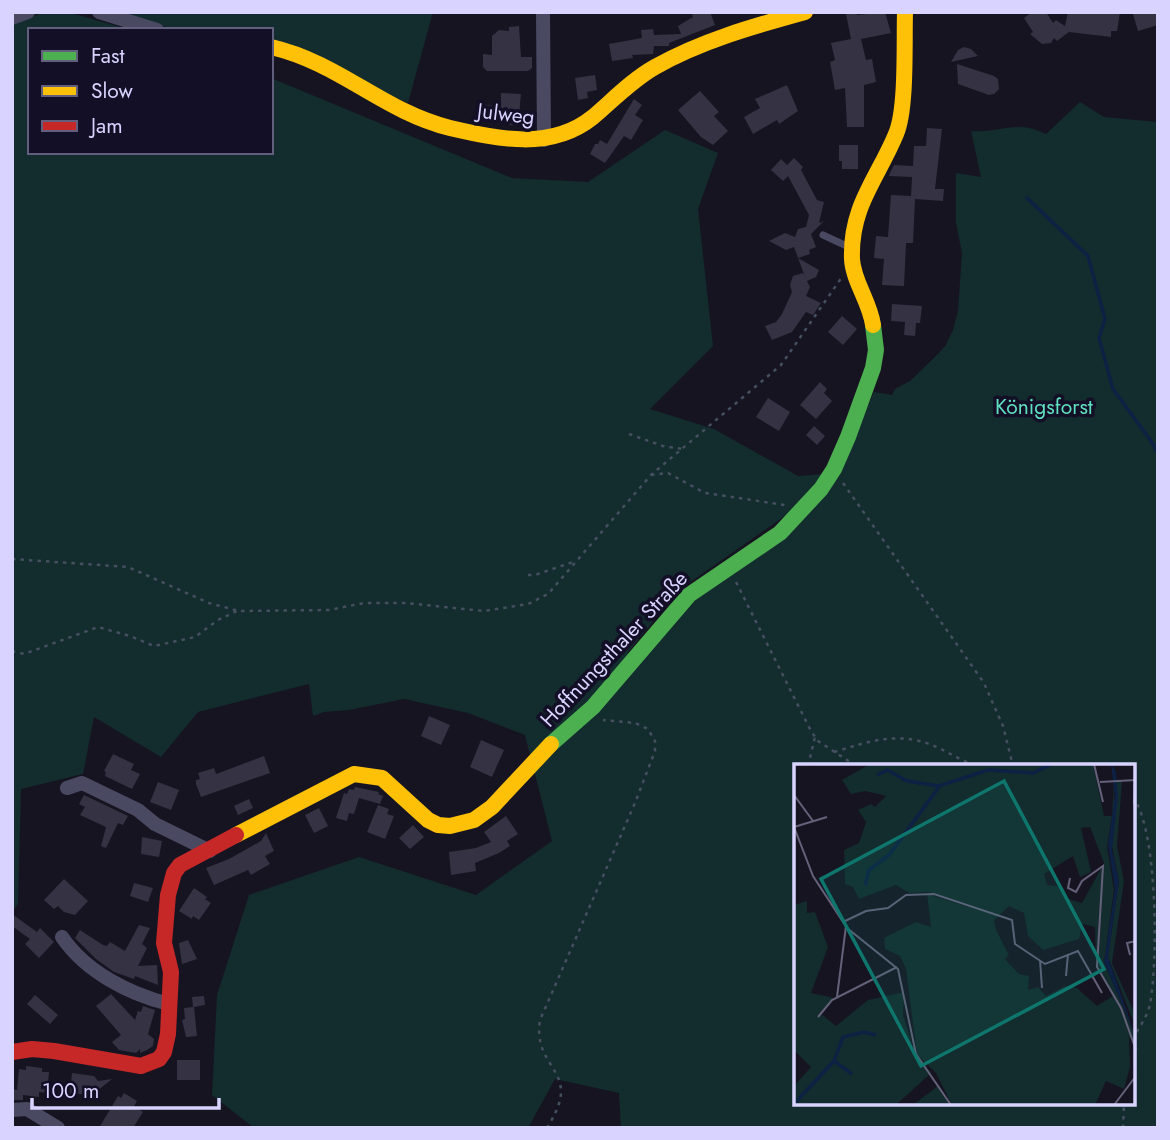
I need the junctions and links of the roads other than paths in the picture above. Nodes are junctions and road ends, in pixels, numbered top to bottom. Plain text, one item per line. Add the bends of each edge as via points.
1 (28, 12) edge
2 (99, 12) edge
3 (543, 12) edge
4 (805, 12) edge
5 (905, 12) edge
6 (12, 18) edge
7 (151, 28) edge
8 (273, 48) edge
9 (544, 140) junction
10 (823, 235) dead end
11 (853, 255) junction
12 (67, 788) dead end
13 (210, 851) junction
14 (62, 937) dead end
15 (169, 1004) junction
16 (15, 1054) edge
17 (12, 1110) edge
18 (58, 1128) edge

1 - 6 street
2 - 7 street
3 - 9 street
4 - 9 street, Julweg via 714,41 655,67 584,124
5 - 11 street, Hoffnungsthaler Straße via 897,133 864,195
8 - 9 street, Julweg via 314,58 393,107 432,122 507,139
10 - 11 lane
11 - 13 street, Hoffnungsthaler Straße via 872,318 876,350 834,469 780,533 706,581 684,601 582,719 536,758 492,807 464,824 438,825 382,778 354,774
12 - 13 street via 82,783
13 - 15 street, Hoffnungsthaler Straße via 180,865 170,883 164,943 171,972
14 - 15 street via 74,954 110,979 142,997
15 - 16 street, Hoffnungsthaler Straße via 167,1044 159,1059 150,1064 32,1049
17 - 18 street via 27,1109

